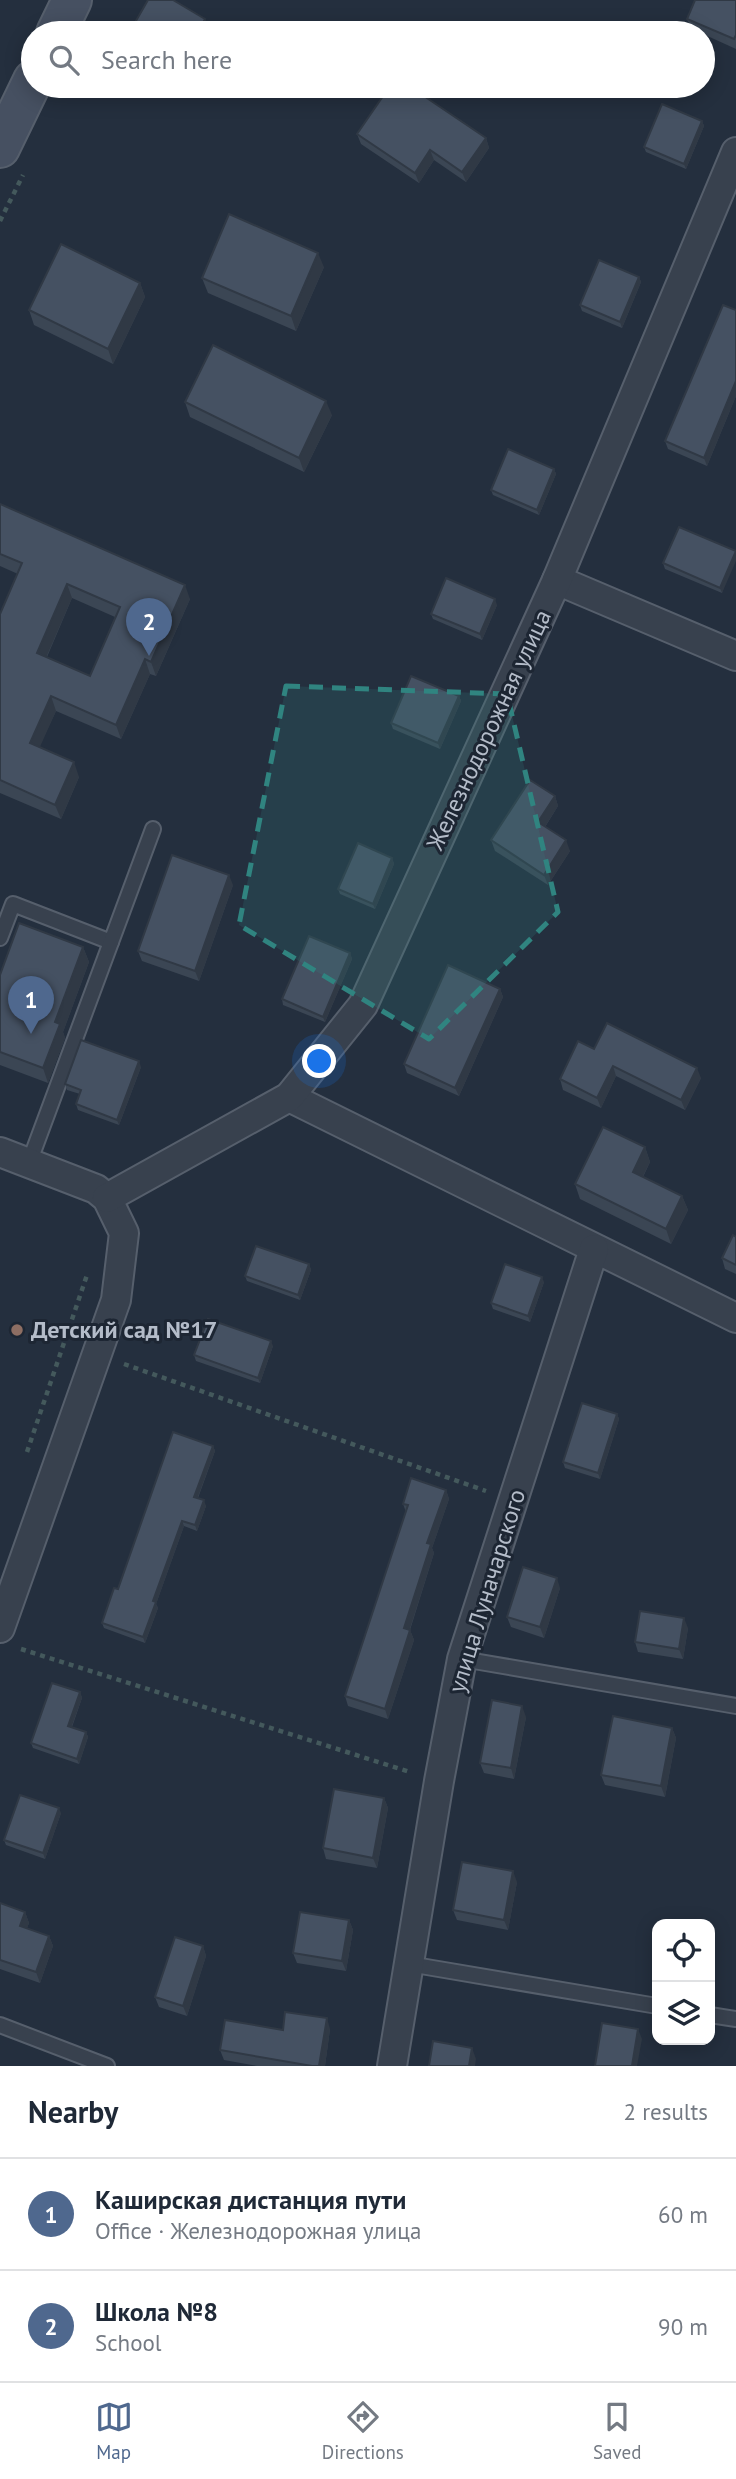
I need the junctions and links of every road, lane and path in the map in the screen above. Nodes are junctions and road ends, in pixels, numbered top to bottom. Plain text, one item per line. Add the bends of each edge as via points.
1 (72, 0) edge
2 (62, 21) edge
3 (24, 98) edge
4 (0, 148) edge
5 (736, 152) edge
6 (557, 580) junction
7 (736, 656) edge
8 (153, 829) dead end
9 (0, 938) edge
10 (111, 942) junction
11 (289, 1097) junction
12 (0, 1152) edge
13 (29, 1163) junction
14 (107, 1198) junction
15 (594, 1248) junction
16 (90, 1265) dead end
17 (736, 1318) edge
18 (97, 1354) junction
19 (26, 1456) dead end
20 (513, 1501) junction
21 (7, 1637) edge
22 (461, 1660) junction
23 (736, 1706) edge
24 (439, 1781) junction
25 (410, 1964) junction
26 (652, 2005) edge
27 (715, 2016) edge
28 (736, 2019) edge
29 (0, 2025) edge
30 (107, 2066) edge
31 (392, 2066) edge

1 - 2 main road
3 - 4 main road
5 - 6 street, Железнодорожная улица
6 - 7 street
6 - 11 street, Железнодорожная улица via 363,1006
8 - 10 lane
9 - 10 lane via 13,904
10 - 13 lane
11 - 14 street, Железнодорожная улица
11 - 15 street
12 - 13 street
13 - 14 street via 96,1189
14 - 18 street via 124,1233 116,1300
15 - 17 street
15 - 20 street, улица Луначарского
16 - 19 path
18 - 20 path
18 - 21 street
20 - 22 street, улица Луначарского
21 - 24 path
22 - 23 lane
22 - 24 street, улица Луначарского
24 - 25 street, улица Луначарского
25 - 26 lane
25 - 31 street, улица Луначарского
27 - 28 lane
29 - 30 lane

